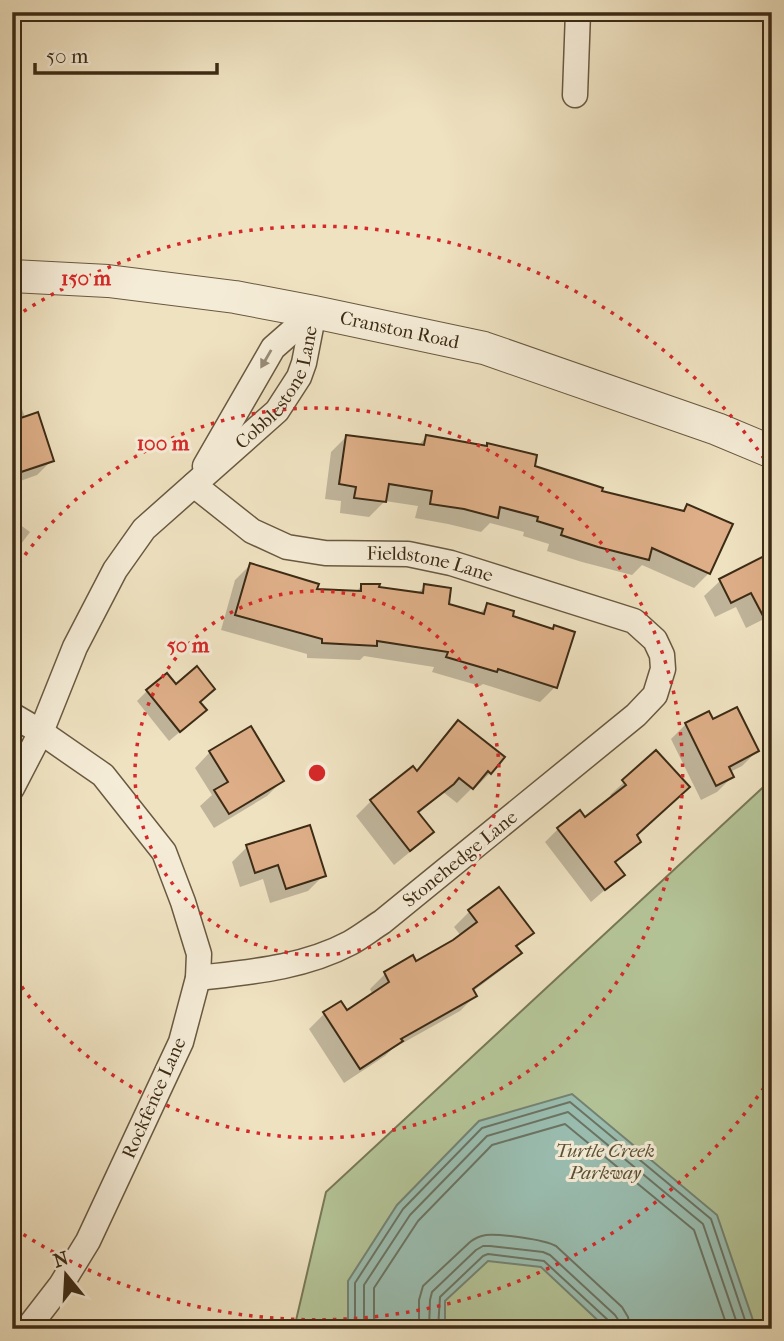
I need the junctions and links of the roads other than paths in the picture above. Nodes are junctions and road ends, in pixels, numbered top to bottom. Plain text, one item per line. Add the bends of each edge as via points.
1 (578, 12) edge
2 (575, 95) dead end
3 (12, 276) edge
4 (314, 312) junction
5 (772, 452) edge
6 (194, 485) junction
7 (662, 655) joint
8 (12, 715) edge
9 (41, 732) junction
10 (12, 788) edge
11 (198, 978) junction
12 (27, 1329) edge

1 - 2 street
3 - 4 street, Cranston Road via 108,281
4 - 5 street, Cranston Road via 484,348
4 -> 6 street, Cobblestone Lane via 273,348
4 - 6 street, Cobblestone Lane via 299,377 277,411
6 - 7 street, Fieldstone Lane via 252,531 287,547 325,553 408,554 451,562 634,621 655,640
6 - 9 street, Cobblestone Lane via 144,529 116,570 75,647
7 - 11 street, Stonehedge Lane via 655,695 636,715 382,922 313,958 266,970
8 - 9 street, Rockfence Lane
9 - 10 street, Cobblestone Lane
9 - 11 street, Rockfence Lane via 103,775 164,852 199,954
11 - 12 street, Rockfence Lane via 181,1042 88,1241

